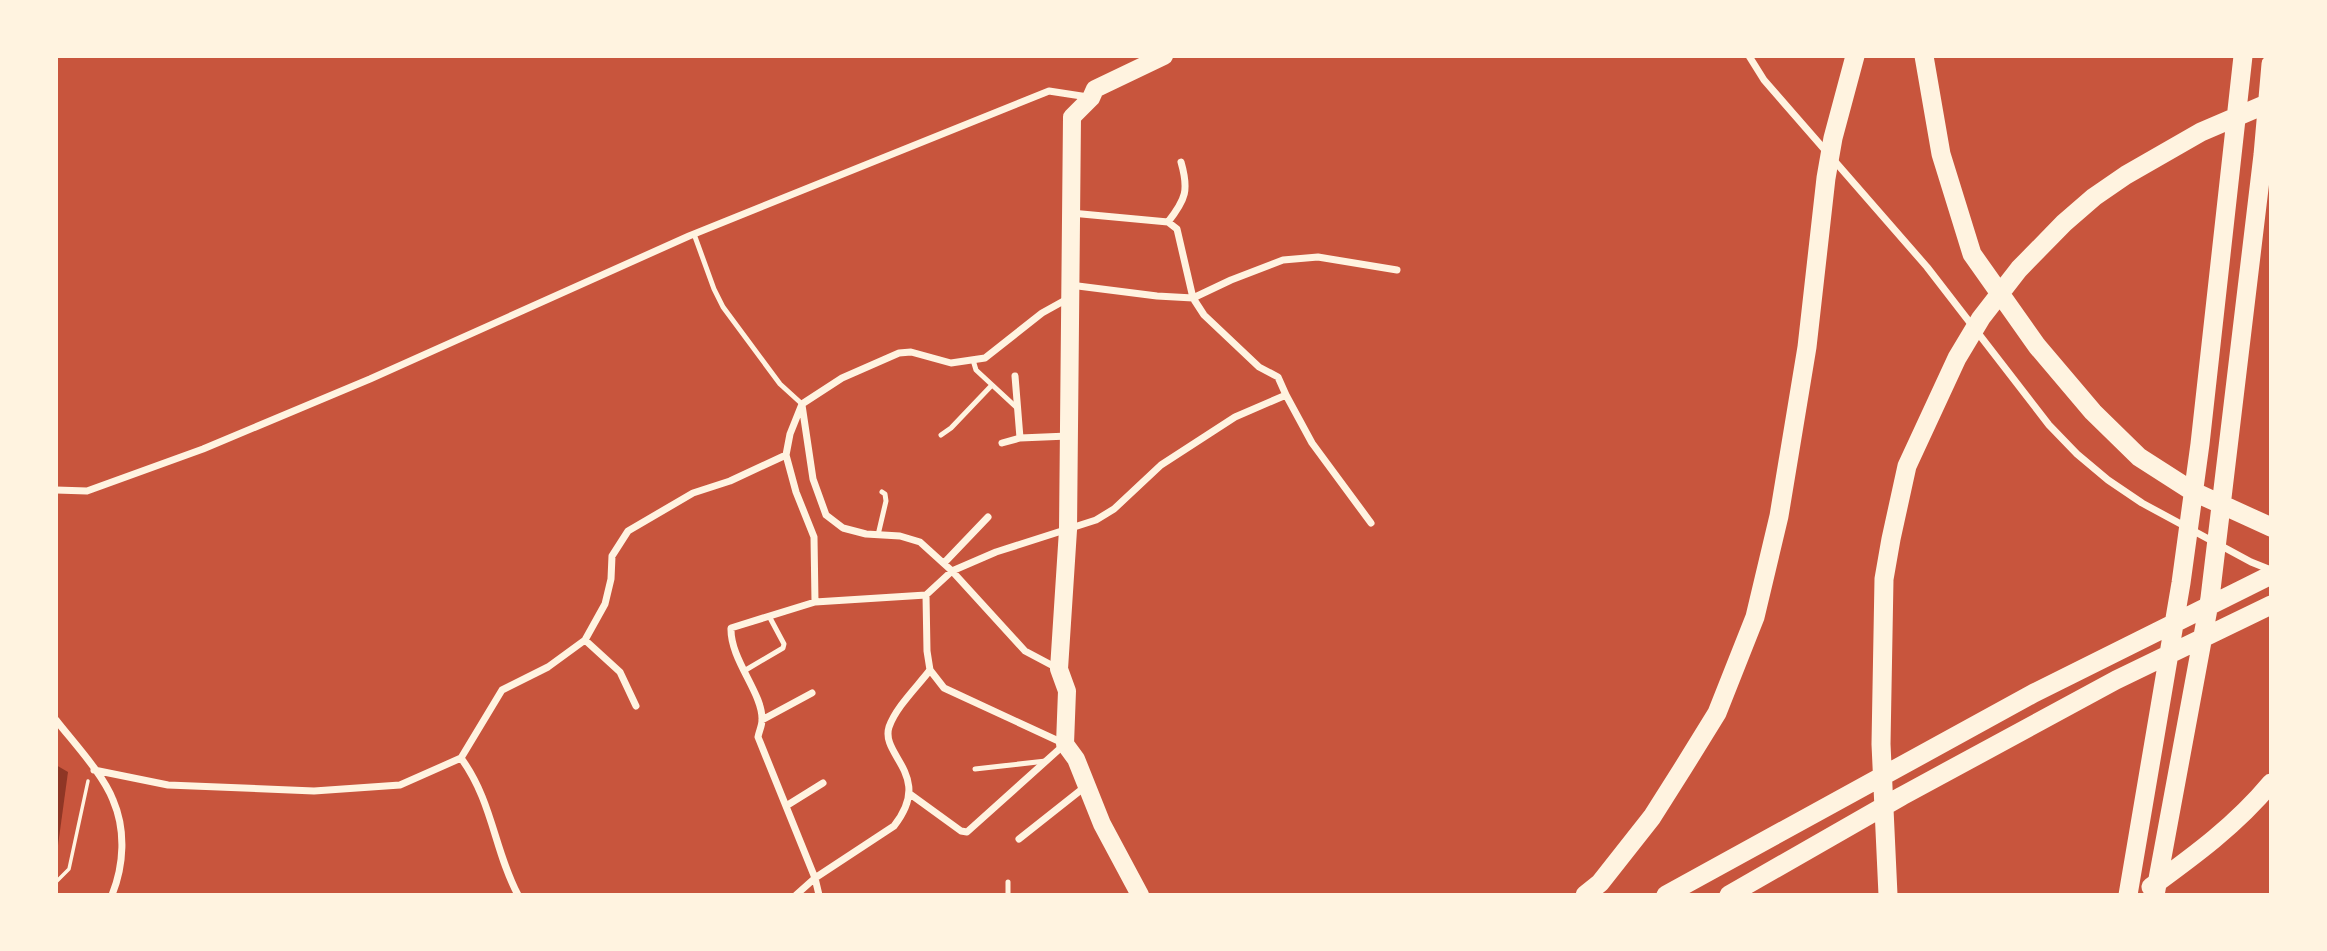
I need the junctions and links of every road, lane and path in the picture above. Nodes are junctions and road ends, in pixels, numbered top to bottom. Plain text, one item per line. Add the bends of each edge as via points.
1 (1164, 56) edge
2 (1749, 56) edge
3 (1855, 56) edge
4 (1924, 56) edge
5 (2243, 56) edge
6 (2271, 64) edge
7 (1090, 98) junction
8 (2271, 102) edge
9 (1181, 162) dead end
10 (1071, 213) junction
11 (1168, 222) junction
12 (694, 234) junction
13 (1396, 270) dead end
14 (1070, 291) junction
15 (1193, 298) junction
16 (973, 360) junction
17 (1015, 376) dead end
18 (992, 385) junction
19 (1286, 395) junction
20 (802, 404) junction
21 (1018, 409) junction
22 (941, 435) dead end
23 (1069, 436) junction
24 (1020, 438) junction
25 (1002, 443) dead end
26 (786, 455) junction
27 (56, 490) edge
28 (882, 492) dead end
29 (988, 517) dead end
30 (1371, 523) dead end
31 (2271, 527) edge
32 (1068, 530) junction
33 (878, 535) junction
34 (944, 563) junction
35 (952, 571) junction
36 (2271, 573) edge
37 (926, 595) junction
38 (816, 602) junction
39 (2271, 605) edge
40 (769, 617) junction
41 (585, 640) junction
42 (1059, 669) junction
43 (930, 670) junction
44 (744, 671) junction
45 (811, 693) dead end
46 (636, 706) dead end
47 (56, 720) edge
48 (762, 720) junction
49 (1065, 744) junction
50 (461, 758) junction
51 (1046, 761) junction
52 (975, 769) dead end
53 (94, 770) junction
54 (823, 783) dead end
55 (2271, 783) edge
56 (1087, 786) junction
57 (910, 794) junction
58 (786, 806) junction
59 (1019, 839) dead end
60 (815, 877) junction
61 (1008, 882) dead end
62 (56, 883) edge
63 (112, 895) edge
64 (519, 895) edge
65 (796, 895) edge
66 (819, 895) edge
67 (1007, 895) edge
68 (1140, 895) edge
69 (1585, 895) edge
70 (1666, 895) edge
71 (1729, 895) edge
72 (1888, 895) edge
73 (2128, 895) edge
74 (2138, 895) edge
75 (2155, 895) edge

1 - 7 main road via 1095,89
2 - 36 street via 2077,454 2142,503
3 - 69 highway via 1833,138 1807,347 1779,516 1755,617 1717,713 1697,746 1652,817 1600,883
4 - 31 highway via 1941,154 1972,254 2037,346 2139,457 2192,491
5 - 73 highway via 2181,583
6 - 75 highway via 2210,598
7 - 10 main road via 1072,117
7 - 12 street via 1049,91
8 - 72 highway via 2200,132 2094,197 2019,269 1957,358 1907,466 1884,579 1881,744
9 - 11 street via 1186,191
10 - 11 street
10 - 14 main road
11 - 15 street via 1177,229 1183,246
12 - 20 lane via 723,307 780,384
12 - 27 street via 203,449 87,491
13 - 15 street via 1318,257 1283,260
14 - 15 street
14 - 16 street via 985,358
14 - 23 main road
15 - 19 street via 1259,367 1278,377
16 - 18 lane via 976,370
16 - 20 street via 951,363 899,353 842,378
17 - 21 street
18 - 21 lane
18 - 22 lane
19 - 30 street via 1312,443
19 - 32 street via 1235,417 1161,466 1114,509
20 - 26 street
20 - 33 street via 813,479 826,515 843,528
21 - 24 street
23 - 24 street
23 - 32 main road
24 - 25 street
26 - 38 street via 814,537
26 - 41 street via 693,493 628,531 612,556 606,604
28 - 33 lane via 886,501
29 - 34 street
32 - 35 street
32 - 42 main road
33 - 34 street via 920,542
34 - 35 street
35 - 37 street
35 - 42 street via 1025,651
36 - 70 highway via 1899,766
37 - 38 street
37 - 43 street
38 - 40 street
39 - 71 highway via 2116,680
40 - 44 lane via 783,648
40 - 44 street via 731,628 730,641
41 - 46 street via 620,672
41 - 50 street via 548,667 502,690
42 - 49 main road via 1067,691
43 - 49 street via 944,688
43 - 57 street via 889,728 889,741 904,769
44 - 48 street
45 - 48 street
47 - 53 street
48 - 58 street via 758,737
49 - 51 street
49 - 56 main road
50 - 53 street via 400,785 314,791 168,785
50 - 64 street via 477,782
51 - 52 lane
51 - 57 street via 967,832
53 - 62 path via 69,869
53 - 63 street via 113,800 124,847
54 - 58 street
55 - 74 highway via 2209,846
56 - 59 street
56 - 68 main road
57 - 60 street via 894,826
58 - 60 street
60 - 65 street
60 - 66 street
61 - 67 lane

